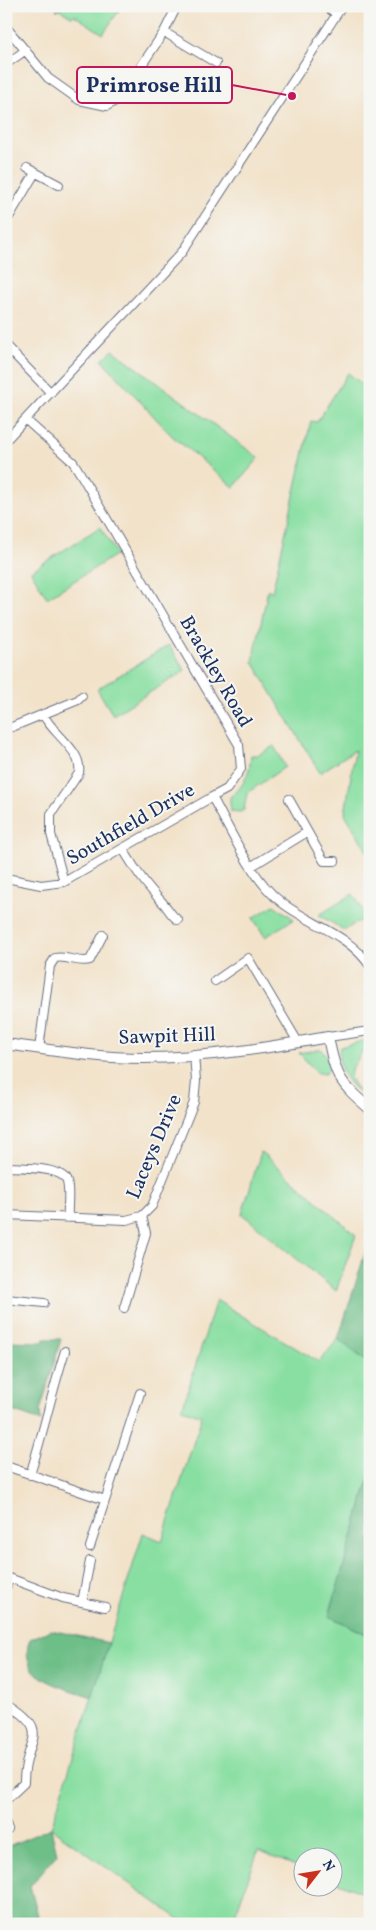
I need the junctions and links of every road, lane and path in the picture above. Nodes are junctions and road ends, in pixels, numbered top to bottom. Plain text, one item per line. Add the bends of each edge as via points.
1 (176, 6) edge
2 (325, 6) edge
3 (342, 6) edge
4 (338, 14) junction
5 (6, 27) edge
6 (164, 32) junction
7 (26, 50) junction
8 (216, 63) dead end
9 (6, 64) edge
10 (27, 168) dead end
11 (36, 173) junction
12 (59, 185) dead end
13 (6, 222) edge
14 (6, 346) edge
15 (51, 393) junction
16 (26, 420) junction
17 (6, 440) edge
18 (82, 696) dead end
19 (43, 714) junction
20 (12, 727) dead end
21 (212, 797) junction
22 (289, 800) dead end
23 (307, 832) junction
24 (123, 849) junction
25 (336, 861) dead end
26 (252, 866) junction
27 (6, 878) edge
28 (64, 882) junction
29 (178, 920) dead end
30 (103, 935) dead end
31 (370, 966) edge
32 (215, 981) dead end
33 (370, 1031) edge
34 (328, 1038) junction
35 (298, 1042) junction
36 (6, 1044) edge
37 (39, 1049) junction
38 (194, 1054) junction
39 (370, 1109) edge
40 (6, 1167) edge
41 (6, 1216) edge
42 (142, 1216) junction
43 (68, 1218) junction
44 (6, 1300) edge
45 (44, 1303) dead end
46 (124, 1308) dead end
47 (65, 1351) dead end
48 (140, 1393) dead end
49 (6, 1466) edge
50 (30, 1475) junction
51 (105, 1500) junction
52 (90, 1547) dead end
53 (90, 1561) dead end
54 (8, 1577) edge
55 (6, 1588) edge
56 (82, 1602) junction
57 (105, 1607) dead end
58 (6, 1703) edge
59 (6, 1800) edge

1 - 6 street
2 - 4 street
3 - 4 street
4 - 15 street via 182,252
5 - 7 street
6 - 7 street via 119,99 107,106 79,100 48,78
6 - 8 street
7 - 9 street
10 - 11 street
11 - 12 street
11 - 13 street
14 - 15 street
15 - 16 street
16 - 17 street
16 - 21 street, Brackley Road via 73,462 239,745 241,769 227,789
18 - 19 street
19 - 20 street
19 - 28 street via 75,754 80,766 79,773 51,814 51,834
21 - 24 street, Southfield Drive
21 - 26 street
22 - 23 street
23 - 25 street via 324,861
23 - 26 street
24 - 28 street, Southfield Drive
24 - 29 street via 143,882
26 - 31 street via 280,902 354,947
27 - 28 street, Southfield Drive via 41,885
30 - 37 street via 90,960 85,962 63,956 55,958 50,966
32 - 35 street via 248,958
33 - 34 street
34 - 35 street, Sawpit Hill
34 - 39 street via 336,1072 347,1088
35 - 38 street, Sawpit Hill
36 - 37 street, Sawpit Hill
37 - 38 street, Sawpit Hill via 118,1057
38 - 42 street, Laceys Drive via 194,1102 152,1206
40 - 43 street via 55,1171 64,1176
41 - 43 street
42 - 43 street via 126,1220
42 - 46 street, Laceys Drive via 146,1234
44 - 45 street
47 - 50 street
48 - 51 street
49 - 50 street
50 - 51 street
51 - 52 street
53 - 56 street
54 - 55 street
54 - 56 street
56 - 57 street
58 - 59 street via 26,1715 33,1725 34,1735 24,1766 24,1783

